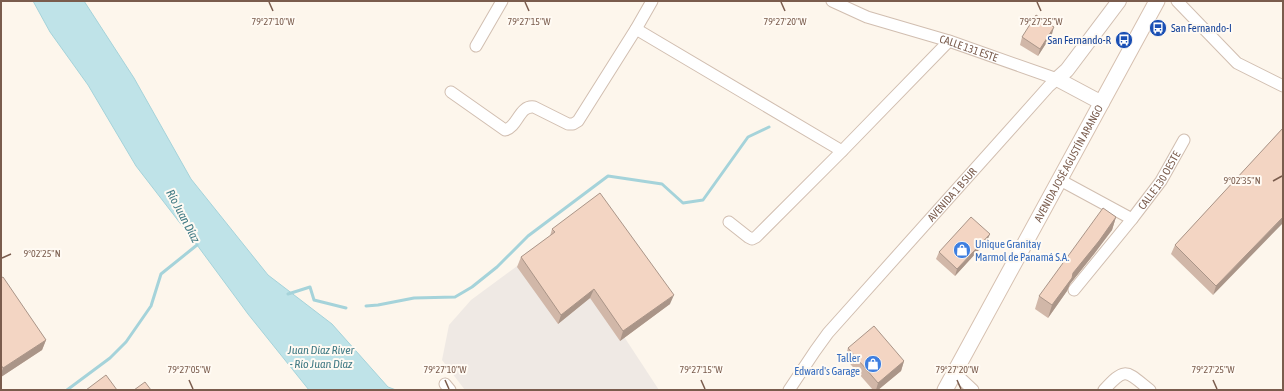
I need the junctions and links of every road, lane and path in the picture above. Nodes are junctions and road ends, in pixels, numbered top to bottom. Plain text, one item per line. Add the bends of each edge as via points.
1 (502, 1) edge
2 (652, 1) edge
3 (832, 1) edge
4 (1119, 1) edge
5 (1157, 1) edge
6 (1178, 1) edge
7 (636, 29) junction
8 (949, 41) junction
9 (476, 46) dead end
10 (1058, 79) junction
11 (1283, 86) edge
12 (451, 92) dead end
13 (1102, 103) junction
14 (1184, 140) dead end
15 (842, 151) junction
16 (1060, 180) junction
17 (1132, 219) junction
18 (729, 222) dead end
19 (1074, 290) edge
20 (955, 373) junction
21 (789, 390) edge
22 (945, 390) edge
23 (974, 390) edge
24 (1104, 390) edge
25 (1150, 390) edge

1 - 9 street
2 - 7 street
3 - 8 street, CALLE 131 ESTE via 867,17
4 - 10 street, AVENIDA 1 B SUR
5 - 13 main road, AVENIDA JOSÉ AGUSTÍN ARANGO
6 - 11 street via 1237,63
7 - 12 street via 578,121 573,124 534,107 528,107 510,128 505,130
7 - 15 street
8 - 10 street, CALLE 131 ESTE
8 - 15 street
10 - 13 street, CALLE 131 ESTE
10 - 21 street, AVENIDA 1 B SUR via 828,333
13 - 16 main road, AVENIDA JOSÉ AGUSTÍN ARANGO
14 - 17 street, CALLE 130 OESTE via 1161,181
15 - 18 street via 755,238 748,238
16 - 17 street, CALLE 130 OESTE
16 - 20 main road, AVENIDA JOSÉ AGUSTÍN ARANGO
17 - 19 street, CALLE 130 OESTE
20 - 22 main road, AVENIDA JOSÉ AGUSTÍN ARANGO
20 - 23 street
24 - 25 street via 1119,375 1124,374 1132,376

